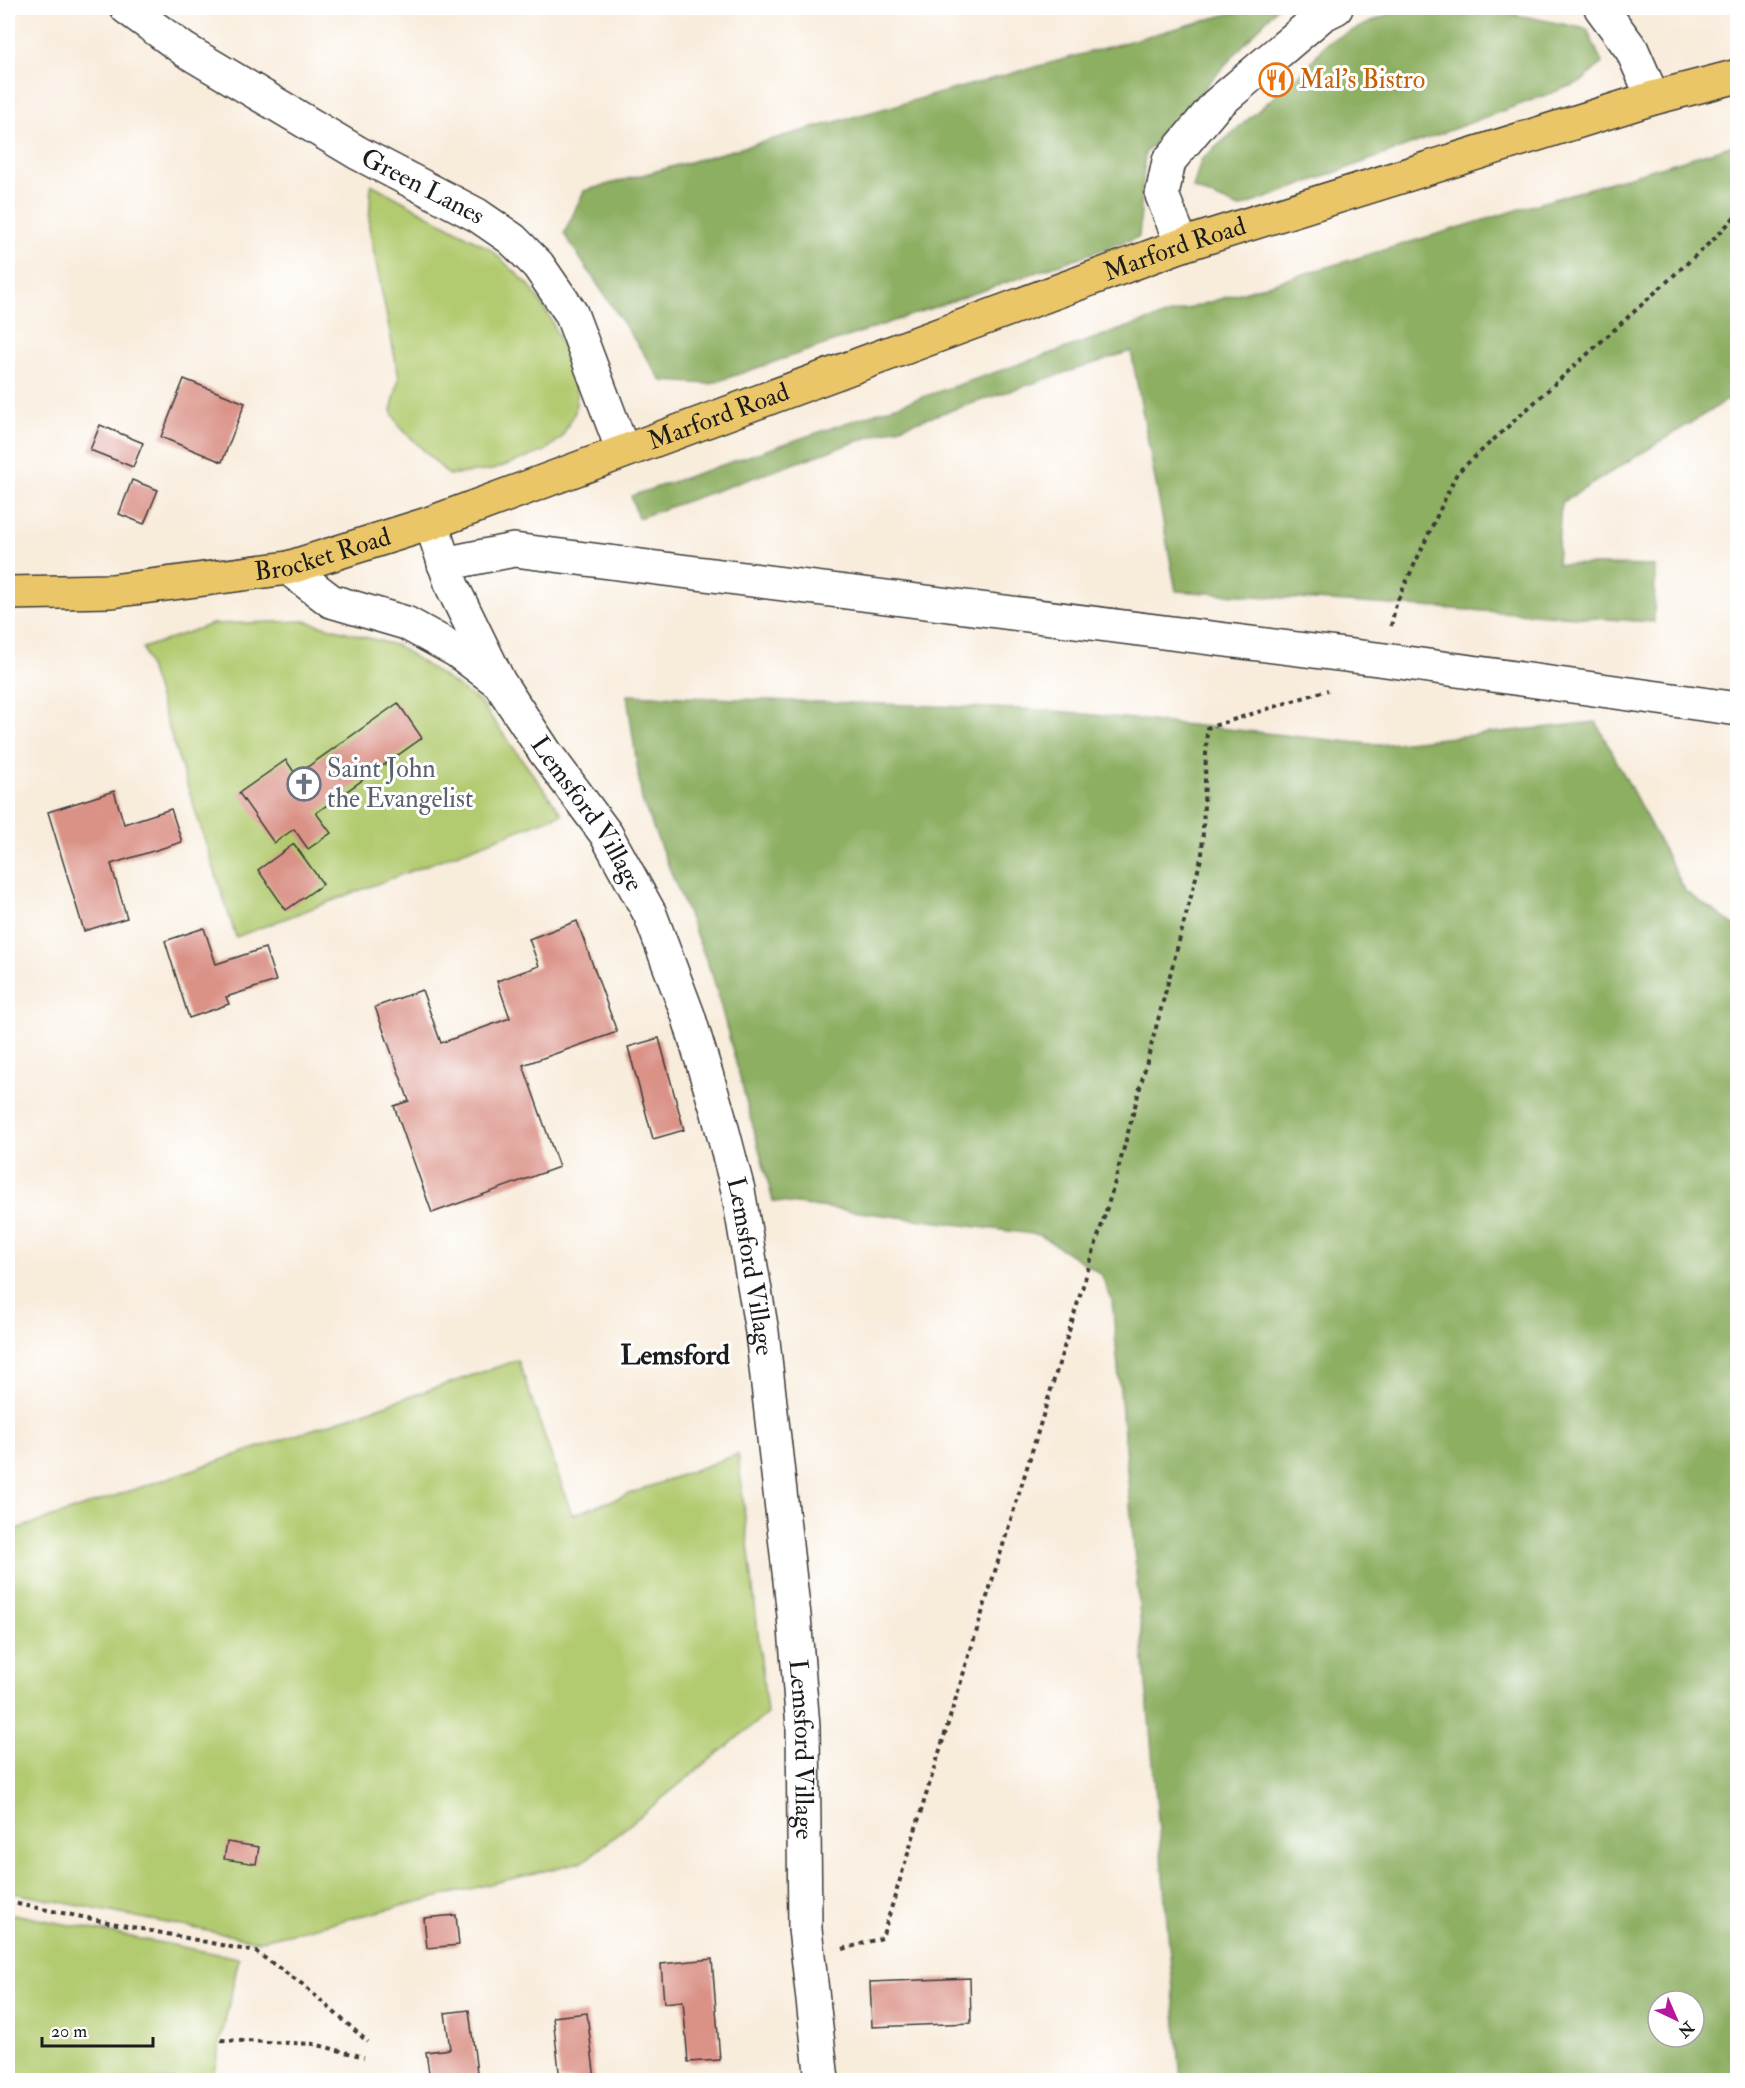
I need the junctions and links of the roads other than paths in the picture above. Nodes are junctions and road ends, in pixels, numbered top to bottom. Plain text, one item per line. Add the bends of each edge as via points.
1 (127, 8) edge
2 (1336, 8) edge
3 (1601, 8) edge
4 (1737, 76) edge
5 (1653, 98) junction
6 (1182, 245) junction
7 (623, 451) junction
8 (431, 523) junction
9 (444, 564) junction
10 (288, 568) junction
11 (8, 593) edge
12 (499, 682) junction
13 (1737, 709) edge
14 (822, 2080) edge

1 - 7 street, Green Lanes via 195,56 358,153 477,215 512,239 538,265 571,314
2 - 6 street via 1322,15 1216,105 1169,161 1162,195
3 - 5 street via 1632,50
4 - 5 main road, Marford Road
5 - 6 main road, Marford Road
6 - 7 main road, Marford Road
7 - 8 main road, Brocket Road
8 - 9 street, Lemsford Village
8 - 10 main road, Brocket Road
9 - 12 street, Lemsford Village
9 - 13 street via 514,550 1385,660
10 - 11 main road, Brocket Road via 112,591
10 - 12 street via 331,601 405,623 457,651
12 - 14 street, Lemsford Village via 606,834 650,914 688,1015 738,1190 762,1332 794,1616 803,1727 805,1929

